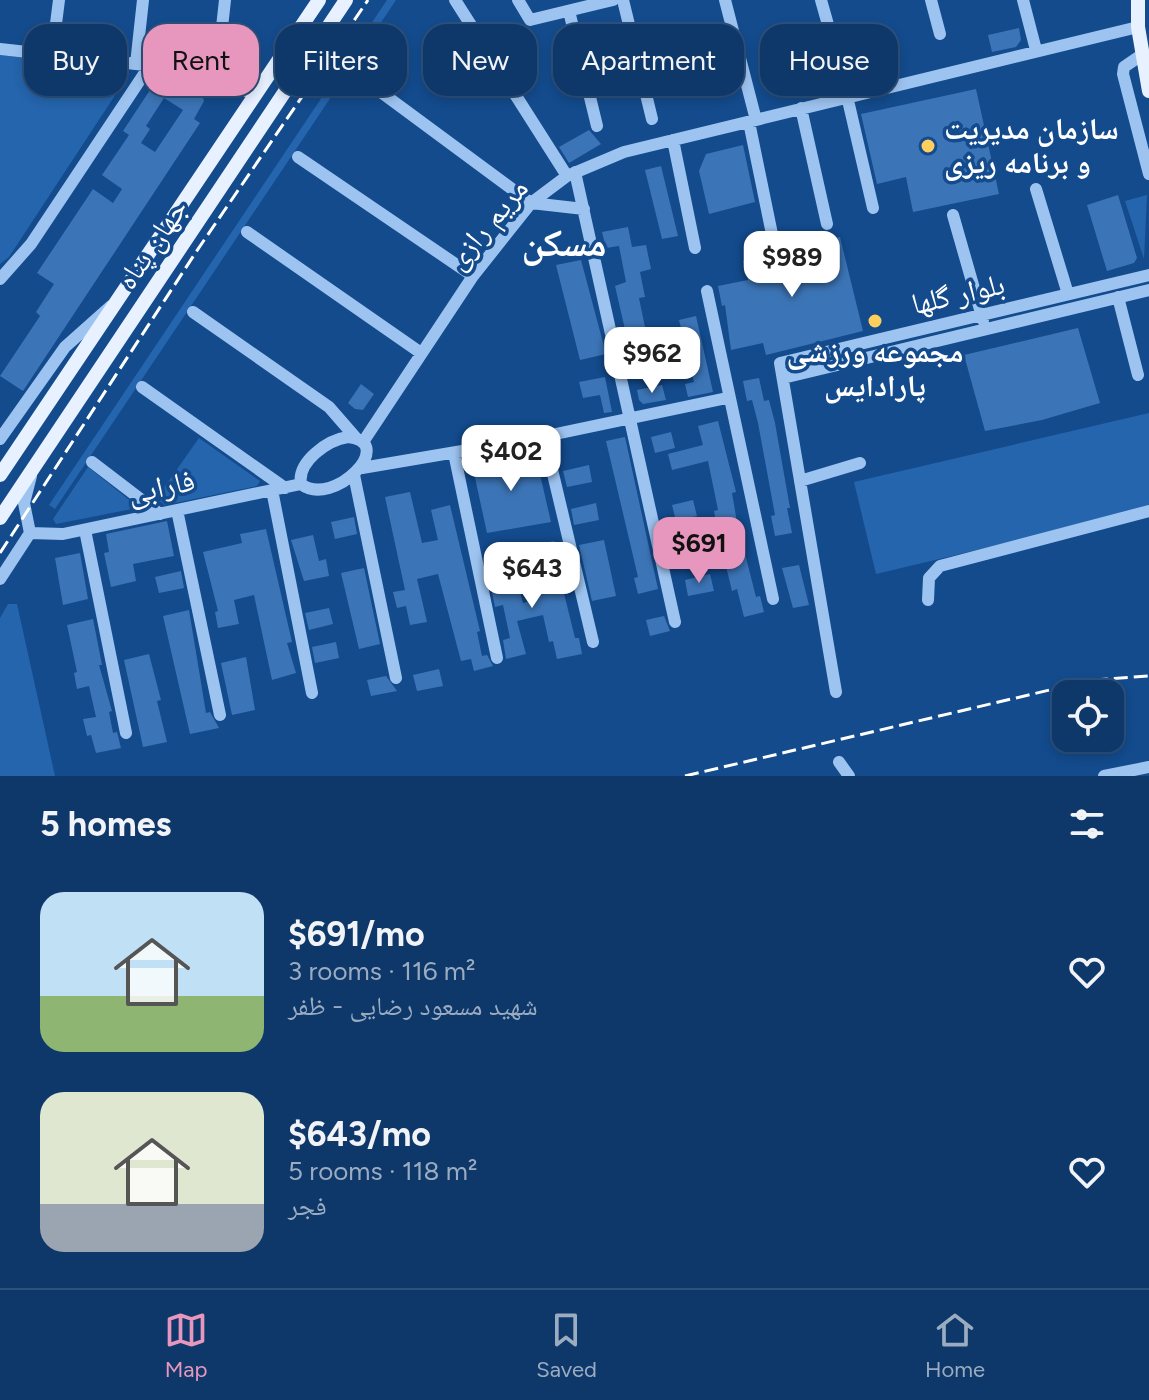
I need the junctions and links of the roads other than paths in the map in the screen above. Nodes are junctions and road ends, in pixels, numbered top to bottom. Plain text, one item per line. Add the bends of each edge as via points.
1 (59, 0) edge
2 (143, 0) edge
3 (225, 0) edge
4 (319, 0) edge
5 (346, 0) edge
6 (455, 0) edge
7 (518, 0) edge
8 (611, 0) edge
9 (623, 0) edge
10 (725, 0) edge
11 (821, 0) edge
12 (931, 0) edge
13 (1023, 0) edge
14 (1138, 0) edge
15 (569, 11) junction
16 (56, 24) edge
17 (222, 24) edge
18 (828, 24) edge
19 (1138, 27) junction
20 (940, 34) dead end
21 (0, 49) edge
22 (1036, 50) junction
23 (24, 52) edge
24 (1143, 54) junction
25 (127, 63) edge
26 (136, 64) junction
27 (143, 64) edge
28 (143, 76) edge
29 (898, 84) edge
30 (259, 90) edge
31 (1149, 91) edge
32 (255, 96) edge
33 (386, 96) edge
34 (847, 96) joint
35 (801, 108) junction
36 (652, 119) dead end
37 (752, 121) junction
38 (597, 126) dead end
39 (673, 140) junction
40 (298, 157) dead end
41 (571, 174) junction
42 (1149, 174) edge
43 (1036, 189) dead end
44 (531, 203) junction
45 (873, 208) dead end
46 (584, 209) junction
47 (953, 215) dead end
48 (827, 224) dead end
49 (247, 232) dead end
50 (773, 239) dead end
51 (695, 248) dead end
52 (1149, 275) edge
53 (473, 276) junction
54 (0, 279) edge
55 (1149, 290) edge
56 (707, 291) dead end
57 (1068, 294) junction
58 (123, 296) junction
59 (1118, 297) junction
60 (193, 312) dead end
61 (981, 315) junction
62 (985, 329) junction
63 (421, 353) junction
64 (1138, 375) dead end
65 (783, 378) junction
66 (142, 387) dead end
67 (727, 398) junction
68 (632, 418) junction
69 (544, 436) junction
70 (0, 439) edge
71 (360, 440) junction
72 (454, 453) junction
73 (92, 462) dead end
74 (860, 463) dead end
75 (33, 469) junction
76 (358, 472) junction
77 (0, 475) edge
78 (800, 481) junction
79 (301, 484) junction
80 (278, 489) junction
81 (177, 510) junction
82 (1149, 511) edge
83 (160, 514) junction
84 (0, 518) edge
85 (85, 530) junction
86 (30, 533) junction
87 (0, 579) edge
88 (773, 599) dead end
89 (928, 600) dead end
90 (675, 622) dead end
91 (593, 642) dead end
92 (497, 658) dead end
93 (396, 678) dead end
94 (836, 692) dead end
95 (312, 693) dead end
96 (220, 715) dead end
97 (126, 733) dead end
98 (839, 762) dead end
99 (1149, 767) edge
100 (849, 776) edge
101 (1104, 776) edge

1 - 16 street
2 - 26 street
3 - 17 street
4 - 30 main road, جهان پناه
5 - 75 main road, جهان پناه
6 - 41 street
7 - 15 street via 530,20
8 - 15 street
9 - 36 street
10 - 37 street
11 - 18 street
12 - 20 street
13 - 22 street
14 - 19 main road
15 - 38 street
19 - 22 street, مریم رازی
19 - 24 main road
21 - 23 street
22 - 29 street, مریم رازی
24 - 31 main road
24 - 42 street via 1126,64 1123,74
25 - 26 street
26 - 27 street
28 - 54 street via 31,244
32 - 58 main road, جهان پناه
33 - 44 street
34 - 35 street, مریم رازی
34 - 45 street
35 - 37 street, مریم رازی
35 - 48 street
37 - 39 street, مریم رازی
37 - 50 street
39 - 41 street, مریم رازی via 624,152
39 - 51 street
40 - 53 street
41 - 44 street, مریم رازی
41 - 46 street
43 - 57 street
44 - 46 street
44 - 53 street, مریم رازی
46 - 68 street
47 - 61 street
49 - 63 street
52 - 57 street, بلوار گلها
53 - 63 street, مریم رازی
55 - 59 street, بلوار گلها
56 - 67 street
57 - 61 street, بلوار گلها
58 - 70 street via 65,347
58 - 77 main road, جهان پناه
59 - 62 street, بلوار گلها
59 - 64 street
60 - 71 street via 329,407
61 - 62 street
61 - 65 street, بلوار گلها via 780,363
62 - 65 street, بلوار گلها
63 - 71 street, مریم رازی
65 - 78 street
66 - 80 street
67 - 68 street
67 - 88 street
68 - 69 street
68 - 90 street
69 - 72 street
69 - 91 street
71 - 76 street via 367,454
71 - 79 street via 340,438 320,451 302,469
72 - 76 street
72 - 92 street
73 - 83 street
74 - 78 street
75 - 84 main road, جهان پناه
75 - 86 street via 24,503
76 - 79 street, فارابی via 317,490
76 - 93 street
78 - 94 street
79 - 80 street, فارابی
80 - 81 street, فارابی
80 - 95 street
81 - 83 street, فارابی
81 - 96 street
82 - 89 street via 940,566 929,578
83 - 85 street, فارابی
85 - 86 street, فارابی
85 - 97 street
86 - 87 street
98 - 100 street
99 - 101 street

